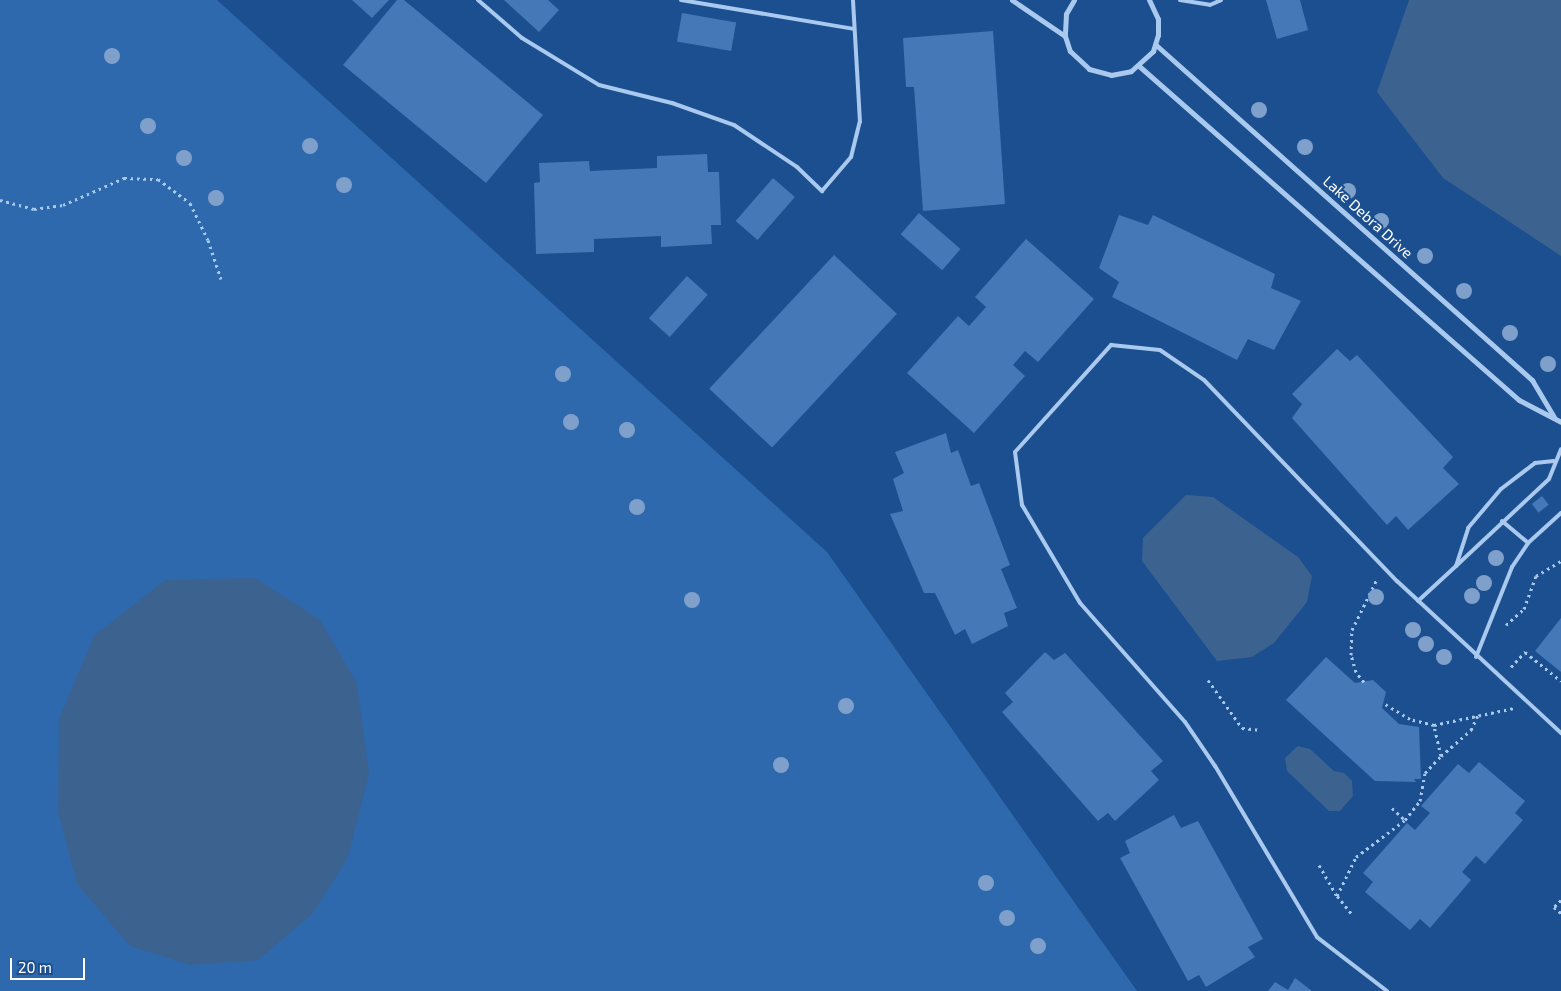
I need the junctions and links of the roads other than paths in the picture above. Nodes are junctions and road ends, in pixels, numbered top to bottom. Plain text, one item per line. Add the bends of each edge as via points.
1 (478, 0) edge
2 (681, 0) edge
3 (853, 0) edge
4 (1012, 0) edge
5 (1074, 0) edge
6 (1180, 0) edge
7 (1221, 0) edge
8 (1152, 1) edge
9 (854, 29) junction
10 (1065, 36) junction
11 (1156, 44) junction
12 (1139, 66) junction
13 (1554, 417) junction
14 (1561, 422) edge
15 (1561, 448) edge
16 (1554, 461) junction
17 (1561, 513) edge
18 (1502, 521) junction
19 (1528, 543) junction
20 (1456, 566) junction
21 (1418, 601) junction
22 (1476, 657) junction
23 (1561, 733) edge
24 (1387, 991) edge

1 - 9 lane via 522,38 599,85 672,103 734,126 797,167 822,190 851,157 860,122
2 - 9 lane
3 - 9 lane
4 - 10 street
5 - 10 street via 1066,14
6 - 7 lane via 1210,5
8 - 11 street via 1158,19
10 - 12 street via 1075,58 1089,69 1111,75
11 - 12 street
11 - 13 street, Lake Debra Drive via 1532,380
12 - 13 street, Lake Debra Drive via 1519,400
13 - 14 street, Lake Debra Drive
15 - 16 lane
16 - 18 lane via 1549,478
16 - 20 lane via 1534,463 1501,489 1468,528
17 - 19 lane
18 - 19 lane
18 - 20 lane
19 - 22 lane via 1512,567
20 - 21 lane
21 - 22 lane
21 - 24 lane via 1204,380 1160,350 1111,345 1015,452 1022,505 1080,603 1185,722 1215,766 1316,937
22 - 23 lane

